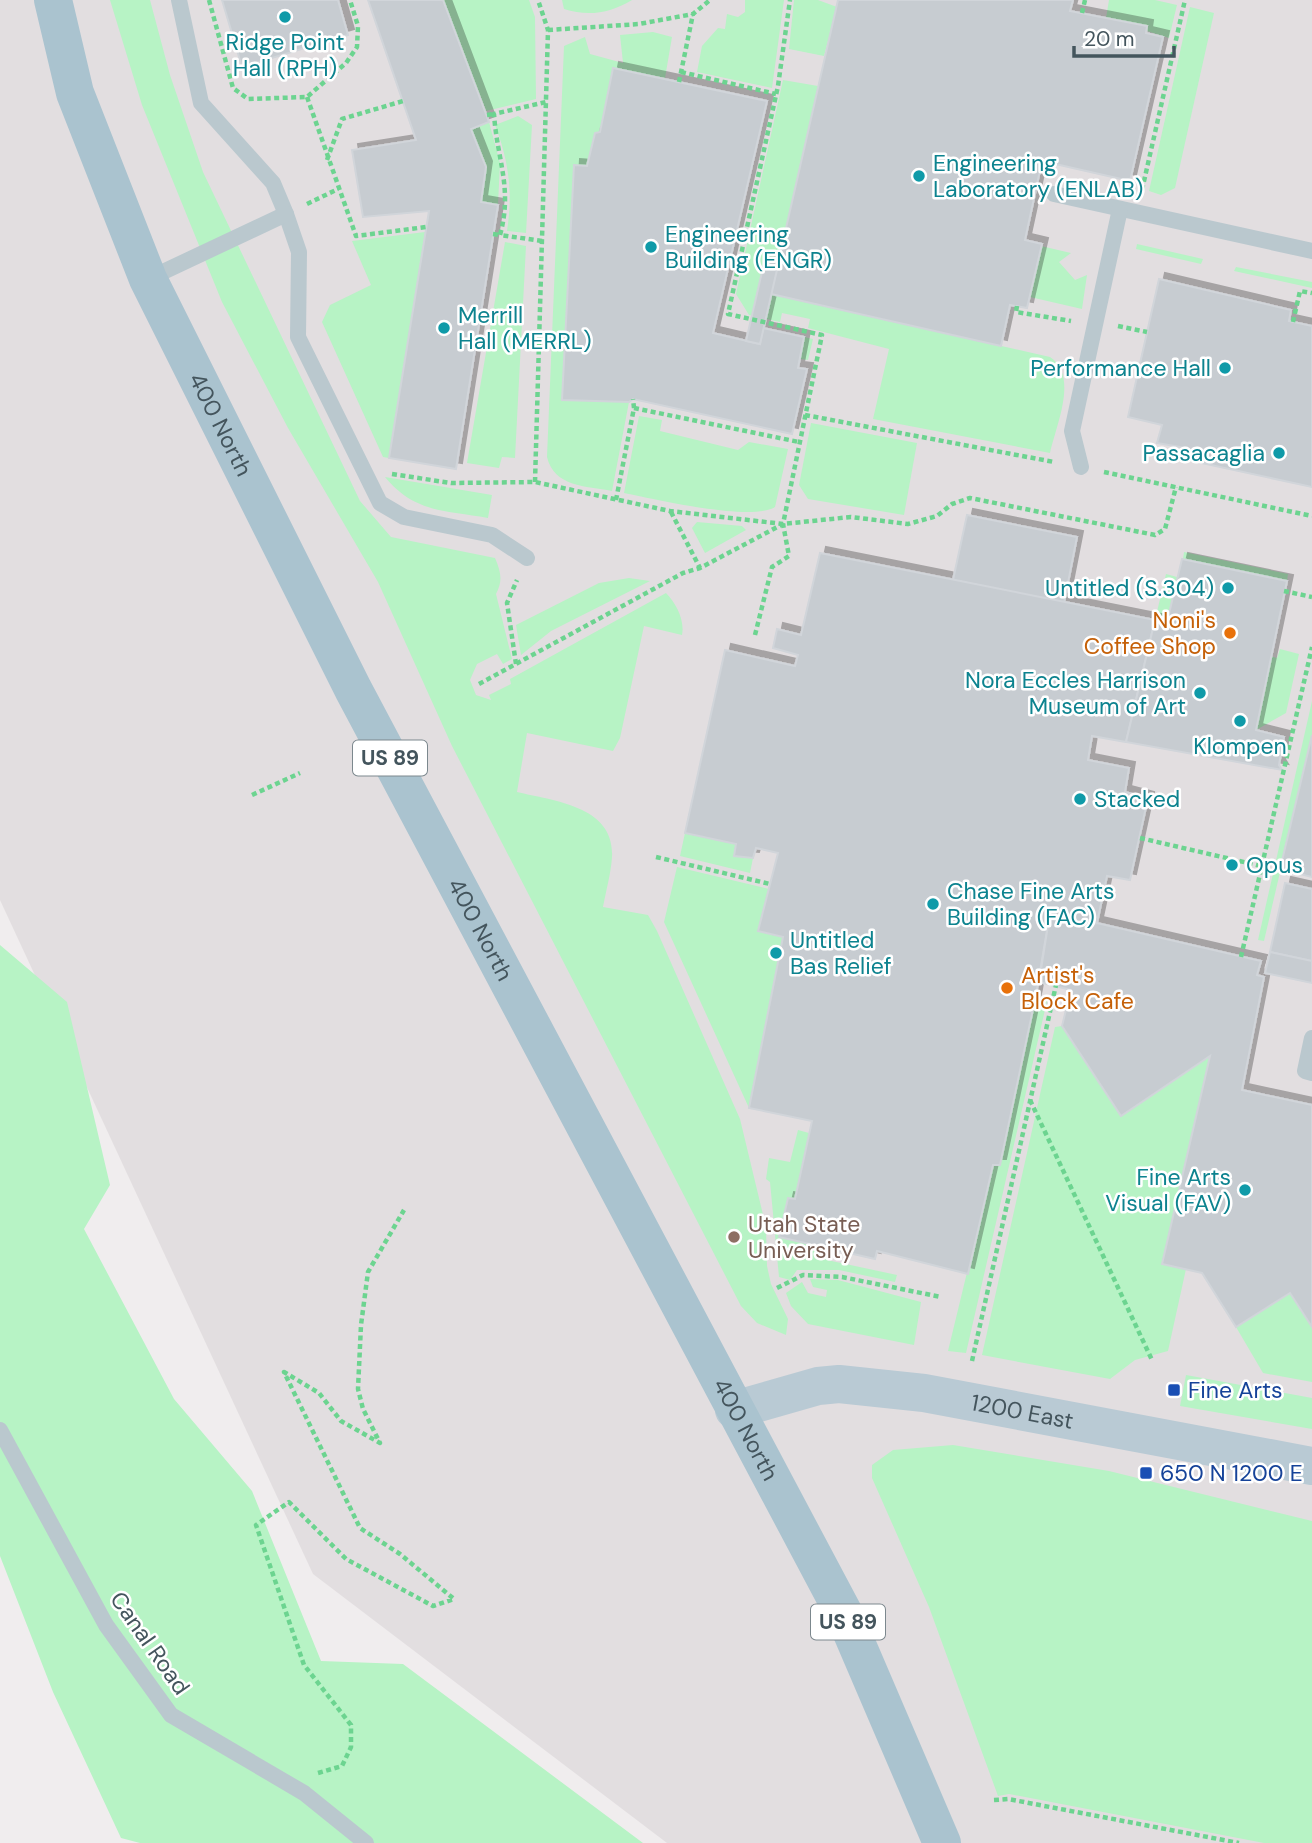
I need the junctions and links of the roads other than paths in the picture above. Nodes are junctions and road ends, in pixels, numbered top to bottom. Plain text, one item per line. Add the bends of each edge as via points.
1 (52, 0) edge
2 (179, 0) edge
3 (1054, 194) dead end
4 (1120, 209) junction
5 (286, 214) junction
6 (1312, 251) edge
7 (148, 279) junction
8 (1081, 467) dead end
9 (527, 558) road end
10 (1312, 1038) edge
11 (1312, 1073) edge
12 (734, 1409) junction
13 (0, 1430) edge
14 (1312, 1466) edge
15 (366, 1843) edge
16 (942, 1843) edge

1 - 7 main road, 400 North / US 89 via 75,93
2 - 5 lane via 201,103 273,183
3 - 4 lane
4 - 6 lane
4 - 8 lane via 1072,431
5 - 7 lane
5 - 9 lane via 299,253 298,337 380,503 404,517 492,535
7 - 12 main road, 400 North / US 89 via 353,689
10 - 11 lane via 1305,1072
12 - 14 main road, 1200 East via 839,1384 924,1392
12 - 16 main road, 400 North / US 89 via 843,1612
13 - 15 lane, Canal Road via 106,1625 171,1714 304,1793

